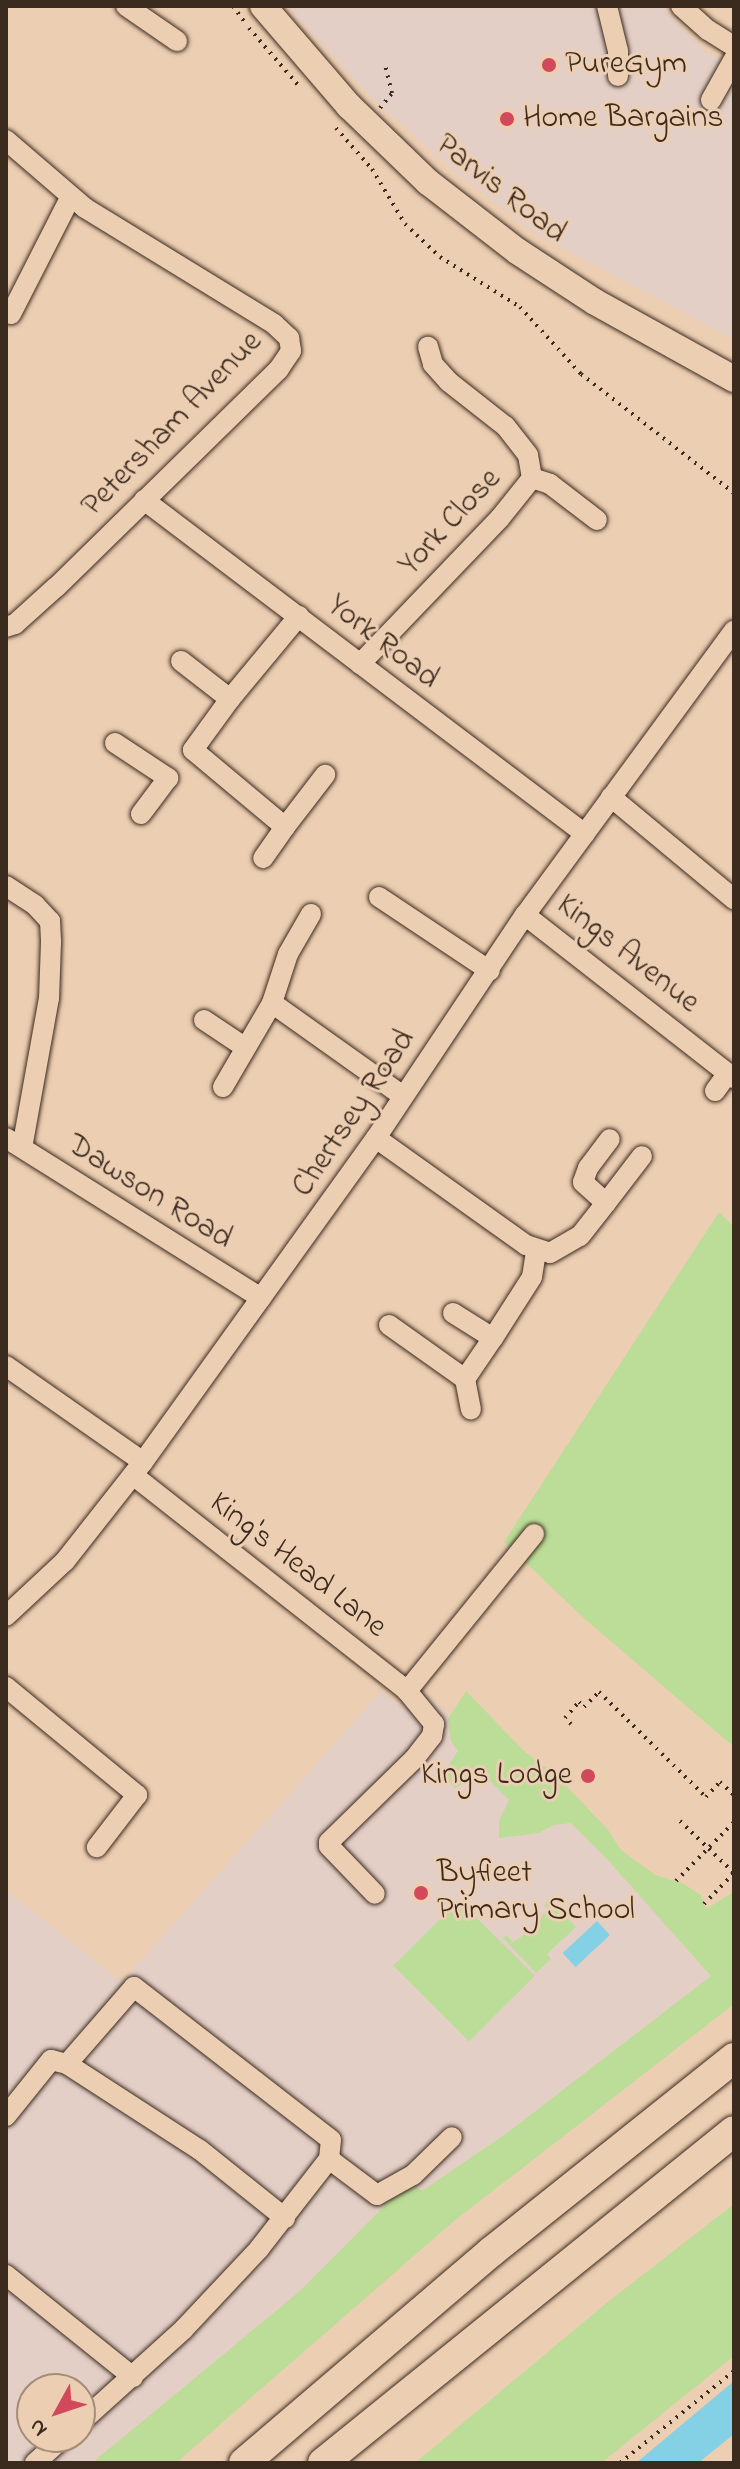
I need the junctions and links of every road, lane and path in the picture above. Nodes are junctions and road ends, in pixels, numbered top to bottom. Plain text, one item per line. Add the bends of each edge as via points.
1 (126, 6) edge
2 (233, 6) edge
3 (263, 6) edge
4 (607, 6) edge
5 (681, 6) edge
6 (177, 41) dead end
7 (734, 46) edge
8 (734, 59) edge
9 (385, 64) dead end
10 (618, 76) dead end
11 (300, 88) dead end
12 (711, 100) dead end
13 (331, 123) dead end
14 (367, 123) junction
15 (6, 140) edge
16 (71, 196) junction
17 (11, 314) dead end
18 (428, 347) dead end
19 (734, 379) edge
20 (532, 478) junction
21 (734, 493) edge
22 (144, 500) junction
23 (597, 520) dead end
24 (299, 616) junction
25 (6, 627) edge
26 (734, 631) edge
27 (181, 661) dead end
28 (360, 664) junction
29 (230, 699) junction
30 (115, 743) dead end
31 (193, 750) junction
32 (325, 775) dead end
33 (168, 778) junction
34 (611, 797) junction
35 (141, 814) dead end
36 (285, 827) junction
37 (585, 834) junction
38 (263, 858) dead end
39 (6, 886) edge
40 (379, 897) dead end
41 (734, 899) edge
42 (311, 914) dead end
43 (525, 915) junction
44 (490, 971) junction
45 (272, 1003) junction
46 (204, 1020) dead end
47 (246, 1048) junction
48 (731, 1076) edge
49 (223, 1087) dead end
50 (715, 1091) dead end
51 (403, 1096) junction
52 (376, 1138) junction
53 (610, 1139) dead end
54 (14, 1143) edge
55 (642, 1156) dead end
56 (606, 1203) junction
57 (536, 1251) junction
58 (261, 1298) junction
59 (453, 1313) dead end
60 (389, 1325) dead end
61 (493, 1338) junction
62 (6, 1366) edge
63 (465, 1379) junction
64 (471, 1409) dead end
65 (138, 1469) junction
66 (534, 1534) dead end
67 (6, 1616) edge
68 (6, 1687) edge
69 (407, 1691) junction
70 (571, 1724) dead end
71 (734, 1795) edge
72 (680, 1821) dead end
73 (734, 1822) edge
74 (97, 1847) dead end
75 (708, 1849) junction
76 (734, 1873) edge
77 (676, 1881) dead end
78 (375, 1894) dead end
79 (704, 1904) dead end
80 (734, 2058) edge
81 (67, 2064) junction
82 (6, 2116) edge
83 (734, 2131) edge
84 (452, 2137) dead end
85 (329, 2159) junction
86 (285, 2218) junction
87 (6, 2275) edge
88 (734, 2371) edge
89 (133, 2377) junction
90 (96, 2409) edge
91 (244, 2463) edge
92 (323, 2463) edge
93 (620, 2463) edge

1 - 6 street
2 - 11 path
3 - 14 main road, Parvis Road
4 - 10 street
5 - 7 street
8 - 12 street
9 - 14 path via 392,93
13 - 21 path via 372,169 405,224 440,257 520,307 581,374
14 - 19 main road, Parvis Road via 428,182 517,251 595,302
15 - 16 street, Petersham Avenue
16 - 17 street
16 - 22 street, Petersham Avenue via 236,298 289,338 291,351 279,369
18 - 20 street, York Close via 433,364 449,382 505,426 528,455
20 - 23 street via 550,484
20 - 28 street, York Close
22 - 24 street, York Road
22 - 25 street, Petersham Avenue via 56,587
24 - 28 street, York Road
24 - 29 street
26 - 34 street, Chertsey Road
27 - 29 street
28 - 37 street, York Road
29 - 31 street
30 - 33 street
31 - 33 street
31 - 36 street
32 - 36 street
33 - 35 street
34 - 37 street, Chertsey Road
34 - 41 street
36 - 38 street
37 - 43 street, Chertsey Road
39 - 54 street via 50,921 51,942 49,998
40 - 44 street
42 - 45 street via 288,954
43 - 44 street, Chertsey Road
43 - 48 street, Kings Avenue
44 - 51 street, Chertsey Road
45 - 47 street
45 - 51 street
46 - 47 street
47 - 49 street
48 - 50 street, Kings Avenue
51 - 52 street, Chertsey Road
52 - 57 street
52 - 58 street, Chertsey Road
53 - 56 street via 583,1182
54 - 58 street, Dawson Road
55 - 56 street
56 - 57 street via 580,1236 550,1253
57 - 61 street via 532,1277
58 - 65 street, Chertsey Road
59 - 61 street
60 - 63 street
61 - 63 street
62 - 65 street, King's Head Lane
63 - 64 street
65 - 67 street, Chertsey Road via 65,1561
65 - 69 street, King's Head Lane
66 - 69 street
68 - 74 street via 137,1795
69 - 78 street, King's Head Lane via 434,1724 432,1736 329,1842
70 - 71 path via 565,1718 579,1702 584,1707 599,1692 706,1797 720,1782
72 - 75 path
73 - 75 path
75 - 76 path
75 - 77 path
76 - 79 path
80 - 91 highway via 491,2252
81 - 82 street via 51,2060
81 - 85 street via 134,1987 331,2140
81 - 86 street via 200,2150
83 - 92 highway
84 - 85 street via 413,2175 377,2195
85 - 86 street
86 - 89 street
87 - 89 street
88 - 93 path
89 - 90 street

